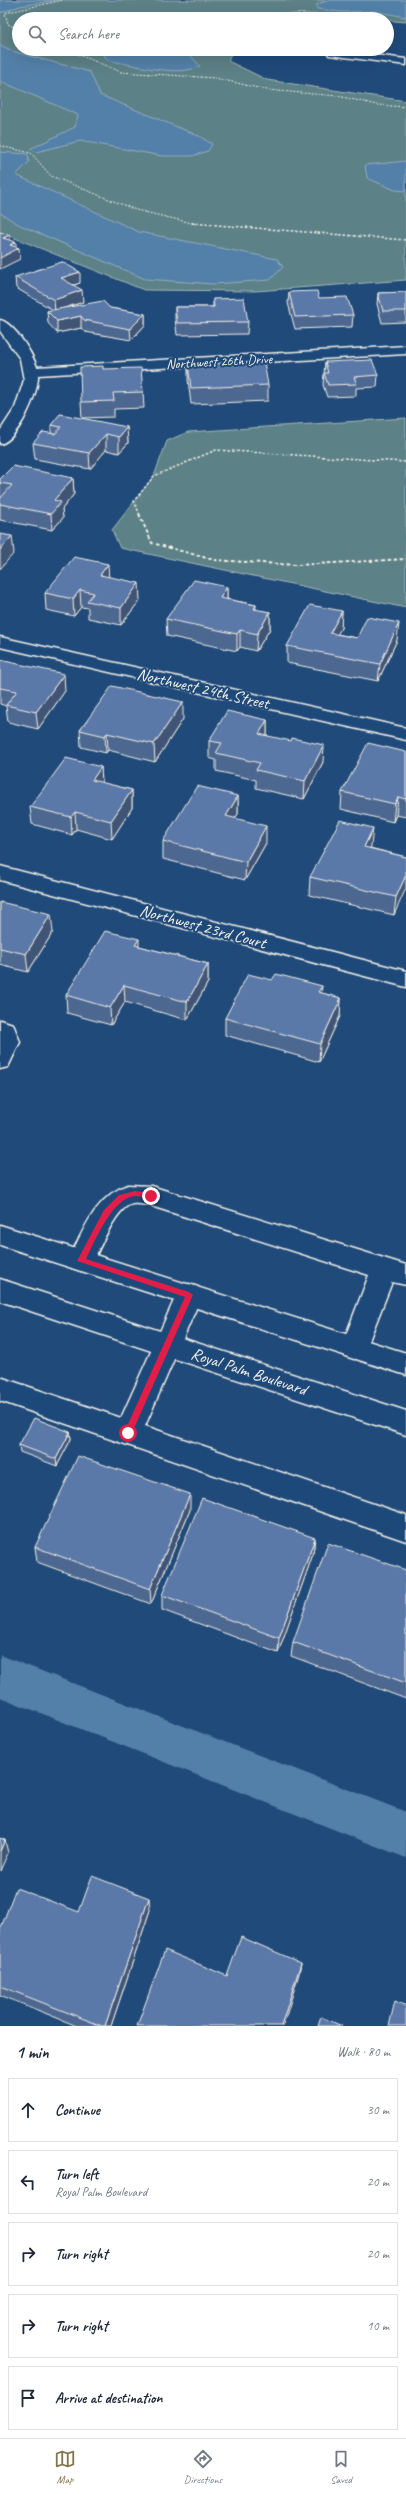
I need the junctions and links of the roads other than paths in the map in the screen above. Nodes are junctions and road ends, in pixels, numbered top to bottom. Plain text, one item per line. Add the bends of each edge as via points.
1 (357, 56) edge
2 (406, 62) edge
3 (0, 324) edge
4 (406, 350) edge
5 (32, 371) junction
6 (0, 440) edge
7 (0, 642) edge
8 (406, 734) edge
9 (0, 873) edge
10 (406, 979) edge
11 (0, 1028) edge
12 (0, 1060) edge
13 (0, 1235) edge
14 (81, 1261) junction
15 (395, 1272) edge
16 (0, 1290) edge
17 (189, 1295) junction
18 (167, 1345) junction
19 (354, 1348) junction
20 (406, 1364) edge
21 (0, 1389) edge
22 (406, 1423) edge
23 (128, 1433) junction
24 (406, 1528) edge

1 - 2 street
3 - 5 street via 14,336
4 - 5 street, Northwest 26th Drive
5 - 6 street via 26,397 17,416
7 - 8 street, Northwest 24th Street
9 - 10 street, Northwest 23rd Court
11 - 12 street via 10,1037 10,1047
13 - 14 street
14 - 15 street via 107,1212 121,1197 135,1194 151,1196
14 - 17 street
15 - 19 street
16 - 18 street, Royal Palm Boulevard
17 - 18 street
17 - 19 street
18 - 22 street, Royal Palm Boulevard
18 - 23 street
19 - 20 street
21 - 23 street
23 - 24 street

